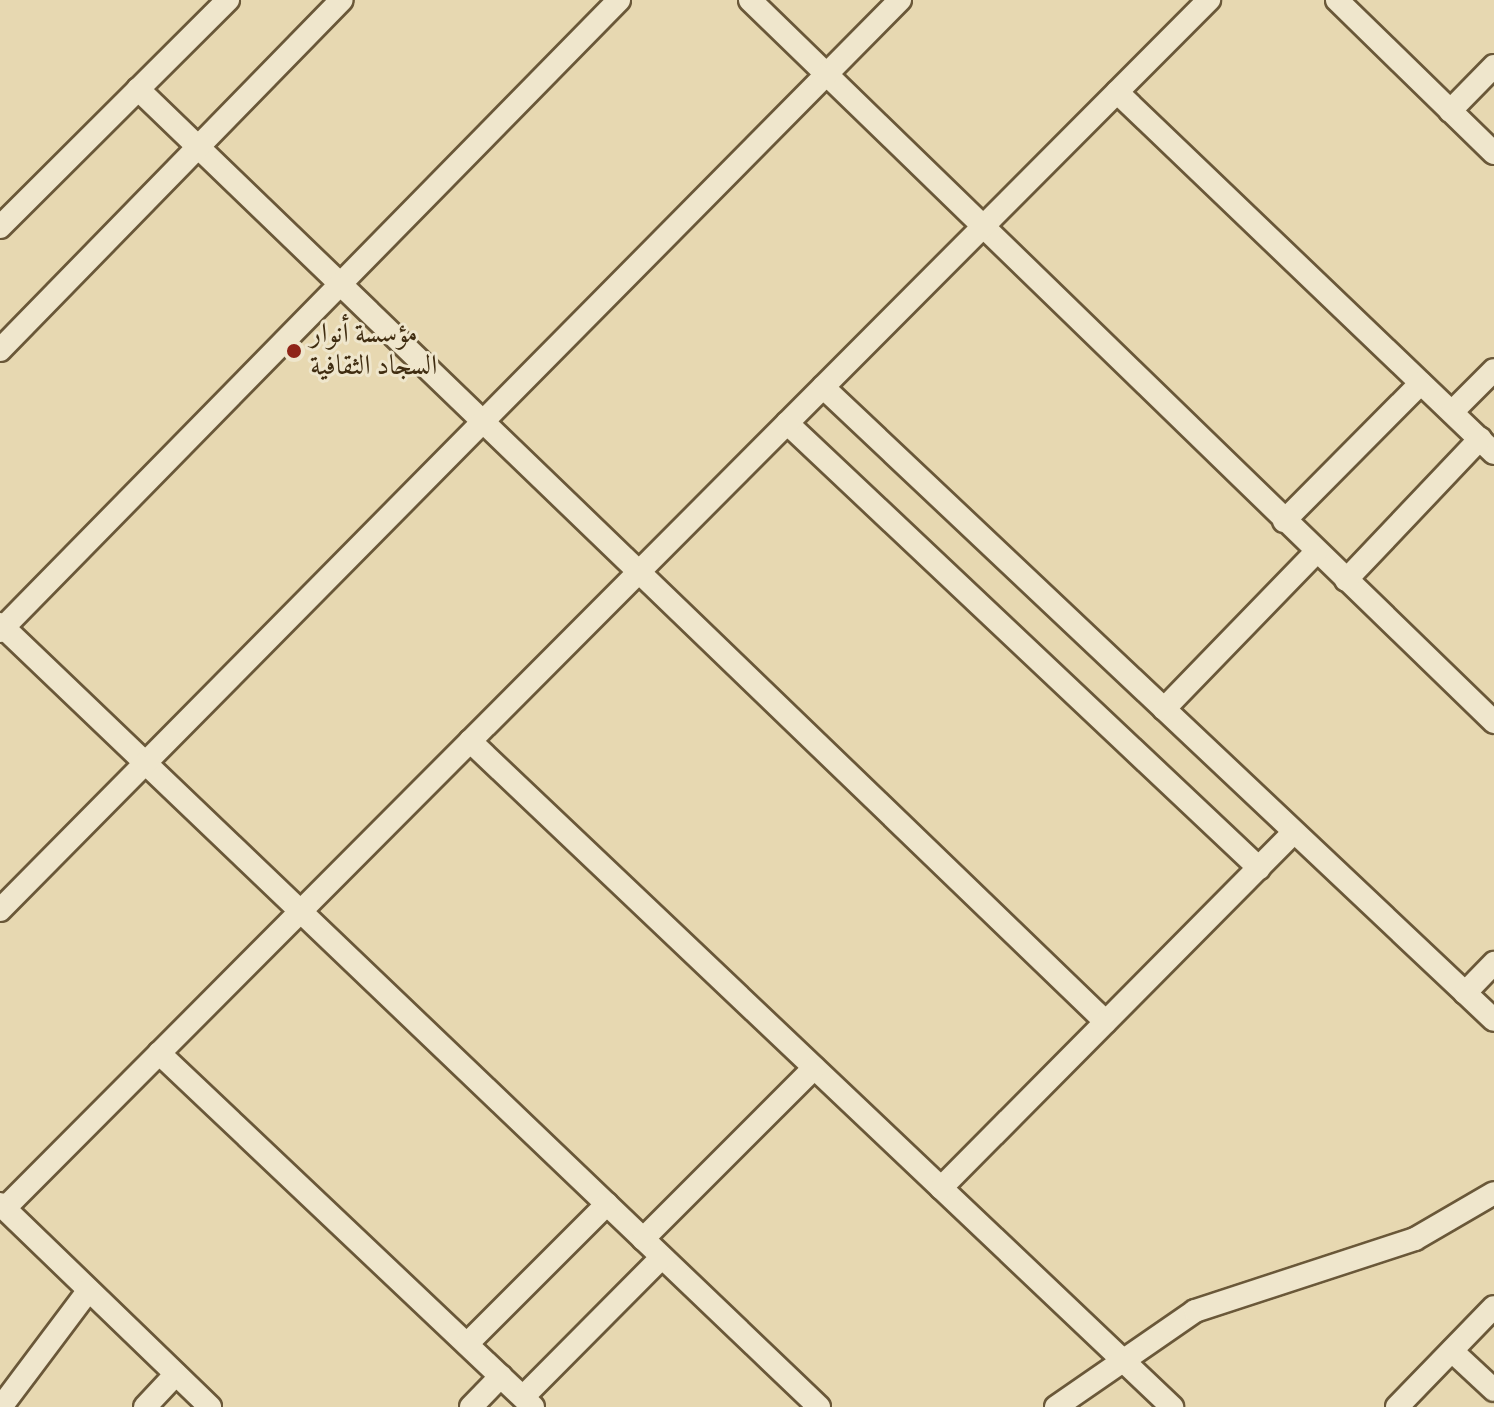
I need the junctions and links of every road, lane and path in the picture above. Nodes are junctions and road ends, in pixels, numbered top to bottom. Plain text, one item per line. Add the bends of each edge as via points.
1 (228, 0) edge
2 (342, 0) edge
3 (619, 0) edge
4 (750, 0) edge
5 (900, 0) edge
6 (1209, 0) edge
7 (1337, 0) edge
8 (1494, 66) edge
9 (825, 75) junction
10 (138, 89) junction
11 (1117, 92) junction
12 (1450, 111) junction
13 (198, 147) junction
14 (1494, 153) edge
15 (0, 227) edge
16 (981, 229) junction
17 (341, 284) junction
18 (2, 344) edge
19 (1494, 370) edge
20 (1421, 383) junction
21 (823, 387) junction
22 (1452, 412) junction
23 (483, 420) junction
24 (787, 423) junction
25 (1487, 446) edge
26 (1284, 521) junction
27 (1316, 552) junction
28 (641, 570) junction
29 (1346, 580) junction
30 (1, 627) edge
31 (1164, 709) junction
32 (1494, 722) edge
33 (470, 741) junction
34 (145, 763) junction
35 (1294, 832) junction
36 (1259, 868) junction
37 (0, 910) edge
38 (301, 911) junction
39 (1494, 963) edge
40 (1465, 993) junction
41 (1494, 1020) edge
42 (1106, 1022) junction
43 (159, 1053) junction
44 (814, 1068) junction
45 (941, 1188) junction
46 (1494, 1193) edge
47 (607, 1204) junction
48 (2, 1206) edge
49 (643, 1239) junction
50 (662, 1257) junction
51 (89, 1290) junction
52 (1494, 1307) edge
53 (467, 1344) junction
54 (1452, 1351) junction
55 (1121, 1359) junction
56 (176, 1374) junction
57 (501, 1376) junction
58 (1494, 1390) edge
59 (528, 1402) edge
60 (1, 1407) edge
61 (145, 1407) edge
62 (210, 1407) edge
63 (471, 1407) edge
64 (819, 1407) edge
65 (1056, 1407) edge
66 (1172, 1407) edge
67 (1397, 1407) edge

1 - 10 street
2 - 13 street
3 - 17 street
4 - 9 street
5 - 9 street
6 - 11 street
7 - 12 street
8 - 12 street
9 - 16 street
9 - 23 street
10 - 13 street
10 - 15 street
11 - 16 street
11 - 20 street
12 - 14 street
13 - 17 street
13 - 18 street
16 - 21 street
16 - 26 street
17 - 23 street
17 - 30 street
19 - 22 street
20 - 22 street
20 - 26 street
21 - 24 street
21 - 31 street
22 - 25 street
23 - 28 street
23 - 34 street
24 - 28 street
24 - 36 street
25 - 29 street
26 - 27 street
27 - 29 street
27 - 31 street
28 - 33 street
28 - 42 street
29 - 32 street
30 - 34 street
31 - 35 street
33 - 38 street
33 - 44 street
34 - 37 street
34 - 38 street
35 - 36 street
35 - 40 street
36 - 42 street
38 - 43 street
38 - 47 street
39 - 40 street
40 - 41 street
42 - 45 street
43 - 48 street
43 - 53 street
44 - 45 street
44 - 49 street
45 - 55 street
46 - 55 street via 1415,1239 1195,1311
47 - 49 street
47 - 53 street
48 - 51 street
49 - 50 street
50 - 59 street
50 - 64 street
51 - 56 street
51 - 60 street
52 - 54 street
53 - 57 street
54 - 58 street
54 - 67 street
55 - 65 street
55 - 66 street
56 - 61 street
56 - 62 street
57 - 59 street
57 - 63 street

